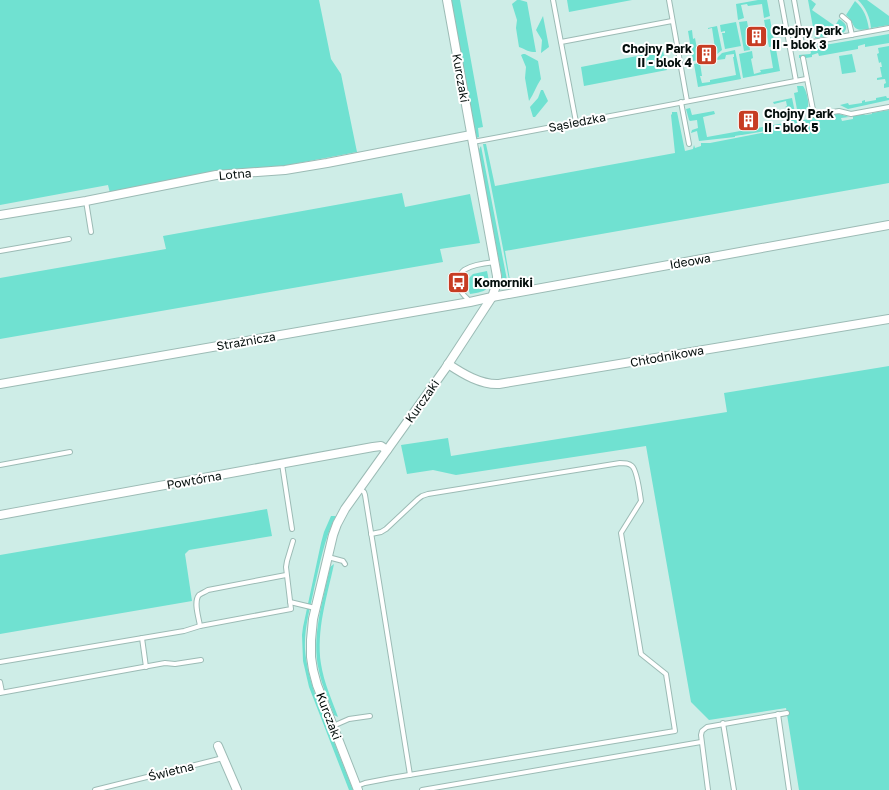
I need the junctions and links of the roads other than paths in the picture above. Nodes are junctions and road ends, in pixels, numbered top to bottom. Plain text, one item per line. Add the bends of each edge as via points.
1 (446, 0) edge
2 (552, 0) edge
3 (668, 0) edge
4 (781, 0) edge
5 (794, 0) edge
6 (842, 16) dead end
7 (672, 21) junction
8 (889, 28) edge
9 (852, 35) junction
10 (561, 42) junction
11 (803, 58) dead end
12 (806, 79) junction
13 (796, 81) junction
14 (687, 101) junction
15 (681, 102) junction
16 (889, 107) edge
17 (576, 122) junction
18 (472, 138) junction
19 (689, 144) dead end
20 (86, 201) junction
21 (0, 215) edge
22 (889, 225) edge
23 (91, 232) dead end
24 (69, 239) dead end
25 (0, 251) edge
26 (494, 262) junction
27 (492, 297) junction
28 (470, 302) junction
29 (889, 319) edge
30 (448, 364) junction
31 (0, 384) edge
32 (387, 450) junction
33 (70, 452) dead end
34 (282, 464) junction
35 (0, 465) edge
36 (359, 488) junction
37 (0, 515) edge
38 (292, 529) dead end
39 (372, 534) junction
40 (293, 541) dead end
41 (327, 557) junction
42 (346, 564) dead end
43 (286, 575) junction
44 (290, 602) junction
45 (316, 608) junction
46 (200, 626) junction
47 (142, 638) junction
48 (201, 660) dead end
49 (0, 662) edge
50 (146, 667) junction
51 (0, 682) edge
52 (1, 693) edge
53 (787, 713) dead end
54 (778, 714) junction
55 (370, 716) dead end
56 (723, 723) junction
57 (333, 726) junction
58 (701, 742) junction
59 (218, 746) dead end
60 (223, 758) junction
61 (410, 775) junction
62 (358, 788) edge
63 (95, 790) edge
64 (237, 790) edge
65 (422, 790) edge
66 (708, 790) edge
67 (734, 790) edge
68 (789, 790) edge

1 - 18 street, Kurczaki
2 - 10 lane
3 - 7 lane
4 - 13 lane
5 - 9 lane via 802,44
6 - 9 lane via 849,22
7 - 10 lane
7 - 14 lane
8 - 9 lane
10 - 17 lane
11 - 12 lane
12 - 13 lane, Sąsiedzka
12 - 16 lane via 814,115 839,111 851,114
13 - 14 lane, Sąsiedzka
14 - 15 lane, Sąsiedzka
15 - 17 lane, Sąsiedzka
15 - 19 lane
17 - 18 lane, Sąsiedzka
18 - 20 street, Lotna via 290,169 216,175
18 - 26 street, Kurczaki
20 - 21 street, Lotna
20 - 23 lane
22 - 27 street, Ideowa
24 - 25 lane
26 - 27 street, Kurczaki via 498,280
26 - 28 lane via 472,266 461,274 459,287
27 - 28 street, Strażnicza
27 - 30 street, Kurczaki
28 - 31 street, Strażnicza
29 - 30 street, Chłodnikowa via 499,384 479,381
30 - 32 street, Kurczaki
32 - 34 street, Powtórna via 378,446
32 - 36 street, Kurczaki
33 - 35 lane
34 - 37 street, Powtórna
34 - 38 lane
36 - 39 lane via 365,495
36 - 41 street, Kurczaki via 337,524
39 - 61 lane
39 - 61 lane via 386,529 418,498 428,494 626,462 635,471 641,501 621,532 641,654 666,674 676,731
40 - 43 lane via 286,564
41 - 42 lane
41 - 45 street, Kurczaki
43 - 44 lane
43 - 46 lane via 208,590 201,594 196,604
44 - 45 lane
44 - 46 lane via 290,609
45 - 57 street, Kurczaki via 311,657 317,685
46 - 47 lane
47 - 49 lane
47 - 50 lane
48 - 50 lane
50 - 52 lane
51 - 52 lane
53 - 54 lane
54 - 56 lane
54 - 68 lane
55 - 57 lane via 349,719
56 - 58 lane via 704,728
56 - 67 lane
57 - 62 street, Kurczaki
58 - 65 lane
58 - 66 lane
59 - 60 street
60 - 63 lane, Świetna
60 - 64 street
61 - 62 lane via 365,783

